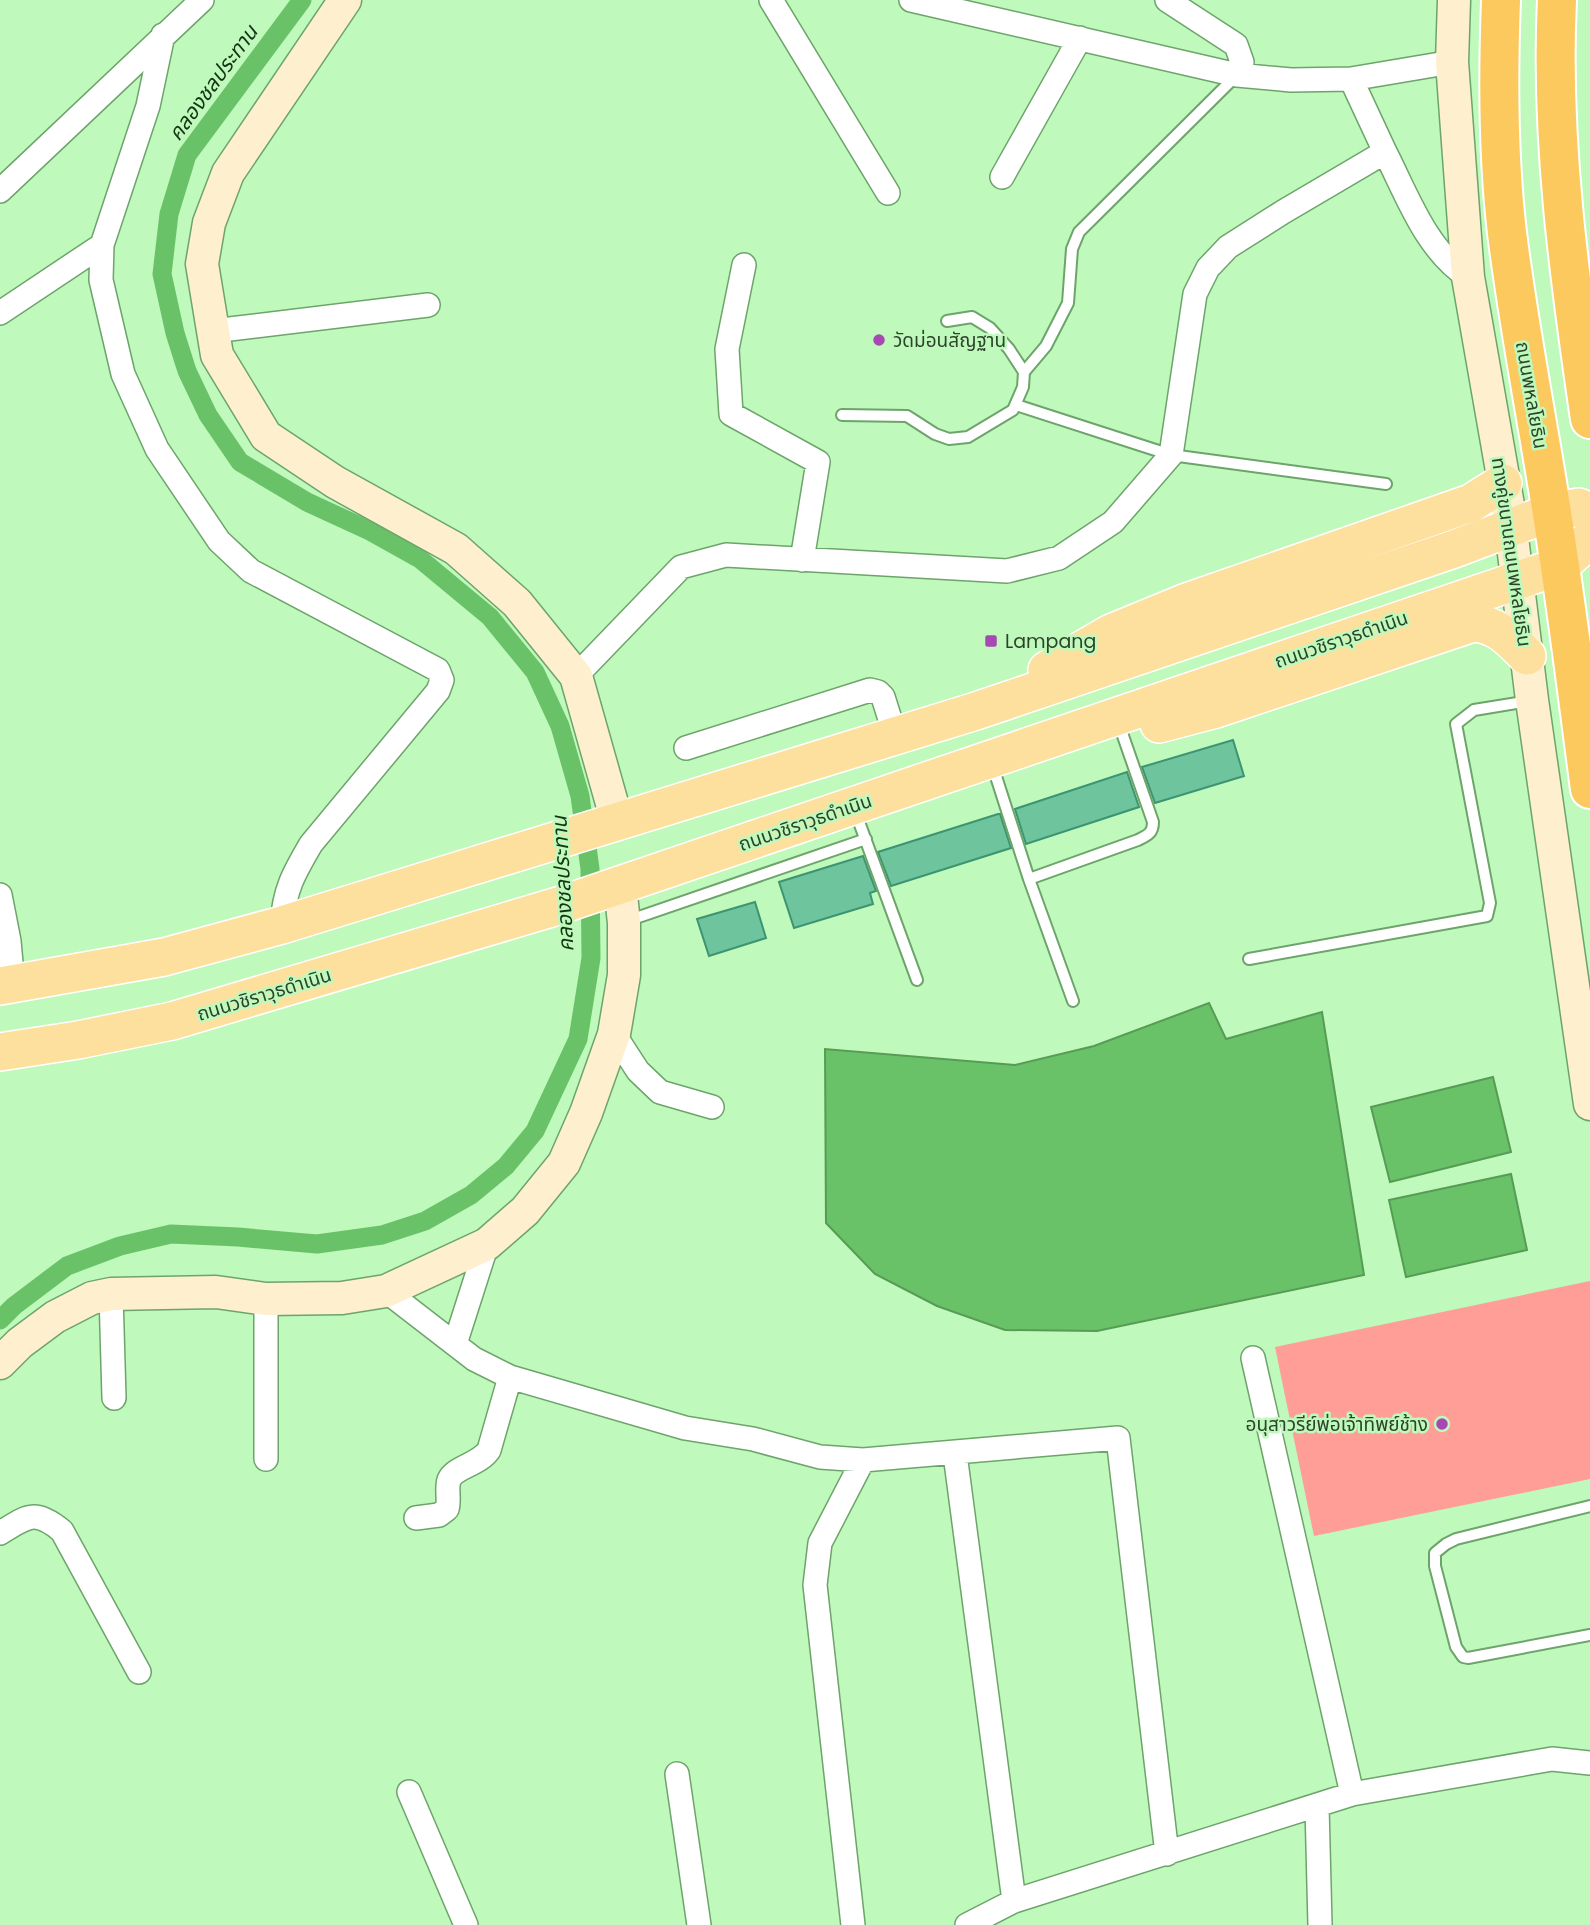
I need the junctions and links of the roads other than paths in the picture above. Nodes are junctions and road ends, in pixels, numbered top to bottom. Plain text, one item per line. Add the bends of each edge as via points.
1 (202, 0) edge
2 (345, 0) edge
3 (771, 0) edge
4 (911, 0) edge
5 (1167, 0) edge
6 (1454, 0) edge
7 (1501, 0) edge
8 (1557, 0) edge
9 (163, 35) junction
10 (1080, 38) junction
11 (1452, 62) junction
12 (1237, 75) junction
13 (1350, 79) junction
14 (1385, 152) junction
15 (1002, 177) dead end
16 (0, 191) edge
17 (888, 193) dead end
18 (102, 245) junction
19 (744, 265) dead end
20 (1468, 277) junction
21 (428, 305) dead end
22 (0, 313) edge
23 (947, 321) dead end
24 (213, 331) junction
25 (1024, 372) junction
26 (1016, 405) junction
27 (842, 415) dead end
28 (1590, 419) edge
29 (1171, 455) junction
30 (1503, 483) junction
31 (1386, 484) dead end
32 (1552, 512) junction
33 (1590, 512) edge
34 (1511, 529) junction
35 (1590, 539) edge
36 (802, 560) junction
37 (1560, 566) junction
38 (1518, 580) junction
39 (1527, 656) junction
40 (576, 676) junction
41 (1532, 701) junction
42 (976, 711) junction
43 (1122, 733) junction
44 (895, 735) junction
45 (685, 748) dead end
46 (990, 758) junction
47 (1590, 789) edge
48 (852, 805) junction
49 (617, 821) junction
50 (866, 839) junction
51 (1028, 879) junction
52 (620, 886) junction
53 (0, 895) edge
54 (624, 923) junction
55 (282, 925) junction
56 (4, 942) edge
57 (1249, 959) dead end
58 (917, 979) dead end
59 (6, 986) edge
60 (1073, 1001) dead end
61 (614, 1034) junction
62 (0, 1052) edge
63 (1590, 1104) edge
64 (712, 1107) dead end
65 (486, 1244) junction
66 (386, 1291) junction
67 (111, 1294) junction
68 (266, 1299) junction
69 (455, 1344) junction
70 (1253, 1358) dead end
71 (0, 1363) edge
72 (510, 1377) junction
73 (114, 1398) dead end
74 (955, 1454) junction
75 (266, 1459) dead end
76 (863, 1460) junction
77 (1590, 1506) edge
78 (416, 1518) dead end
79 (0, 1533) edge
80 (1590, 1635) edge
81 (139, 1672) dead end
82 (1590, 1763) edge
83 (677, 1774) dead end
84 (409, 1793) dead end
85 (1352, 1794) junction
86 (1317, 1805) junction
87 (1167, 1854) junction
88 (1014, 1901) junction
89 (466, 1925) edge
90 (699, 1925) edge
91 (853, 1925) edge
92 (967, 1925) edge
93 (1320, 1925) edge

1 - 9 street
2 - 24 street via 228,173 209,223 202,264
3 - 17 street
4 - 10 street
5 - 12 street via 1236,45 1242,62
6 - 11 street, ทางคู่ขนานถนนพหลโยธิน
7 - 32 highway, ถนนพหลโยธิน via 1507,232
8 - 28 highway via 1559,143 1568,268
9 - 16 street
9 - 18 street via 148,106
10 - 12 street
10 - 15 street
11 - 13 street
11 - 20 street, ทางคู่ขนานถนนพหลโยธิน
12 - 13 street
12 - 25 lane via 1079,232 1072,249 1068,303 1046,346
13 - 14 street
14 - 20 street via 1439,252
14 - 29 street via 1228,247 1208,268 1195,294
18 - 22 street
18 - 55 street via 101,280 123,374 157,449 219,541 251,571 438,670 442,680 438,691 311,844 284,901
19 - 36 street via 727,349 731,414 818,461
20 - 30 street, ทางคู่ขนานถนนพหลโยธิน
21 - 24 street
23 - 25 lane via 972,317 990,328
24 - 40 street via 218,355 266,436 335,482 456,549 517,603
25 - 26 lane
26 - 27 lane via 968,437 949,439 907,416
26 - 29 lane
29 - 31 lane
29 - 36 street via 1113,522 1059,558 1007,571
30 - 34 street, ทางคู่ขนานถนนพหลโยธิน
30 - 42 main road via 1471,503 1111,633
32 - 33 main road via 1578,507
32 - 34 main road
32 - 37 highway, ถนนพหลโยธิน
34 - 38 street, ทางคู่ขนานถนนพหลโยธิน
34 - 42 main road
35 - 37 main road, ถนนวชิราวุธดำเนิน
36 - 40 street via 726,555 681,567
37 - 38 main road, ถนนวชิราวุธดำเนิน
37 - 47 highway, ถนนพหลโยธิน
38 - 39 street, ทางคู่ขนานถนนพหลโยธิน
38 - 46 main road, ถนนวชิราวุธดำเนิน
39 - 41 street, ทางคู่ขนานถนนพหลโยธิน
39 - 43 main road via 1505,634 1473,623 1216,709
40 - 49 street
41 - 57 lane via 1474,710 1456,724 1490,903 1488,916
41 - 63 street, ทางคู่ขนานถนนพหลโยธิน
42 - 44 main road
42 - 46 main road
43 - 46 main road
43 - 51 lane via 1153,829 1138,840
44 - 45 street via 883,697 870,690
44 - 49 main road
46 - 48 main road, ถนนวชิราวุธดำเนิน
46 - 51 lane
48 - 50 lane
48 - 52 main road, ถนนวชิราวุธดำเนิน
49 - 55 main road
50 - 54 lane
50 - 58 lane
51 - 60 lane
52 - 54 street
52 - 62 main road, ถนนวชิราวุธดำเนิน via 172,1021
53 - 56 street
54 - 61 street via 624,975
55 - 59 main road via 164,957
56 - 59 street
61 - 64 street via 638,1072 660,1092
61 - 65 street via 564,1163 525,1211
65 - 66 street
65 - 69 street
66 - 68 street via 342,1298
66 - 69 street
67 - 68 street via 216,1292
67 - 71 street via 92,1298 55,1317
67 - 73 street
68 - 75 street
69 - 72 street
70 - 85 street
72 - 76 street via 685,1428 820,1457
72 - 78 street via 489,1450 449,1481 447,1509 439,1515
74 - 76 street
74 - 87 street via 1118,1438
74 - 88 street
76 - 91 street via 820,1543 815,1585
77 - 80 lane via 1457,1539 1435,1553 1462,1657
79 - 81 street via 29,1516 41,1517 62,1531
82 - 85 street via 1552,1759
83 - 90 street
84 - 89 street
85 - 86 street
86 - 87 street
86 - 93 street
87 - 88 street
88 - 92 street

